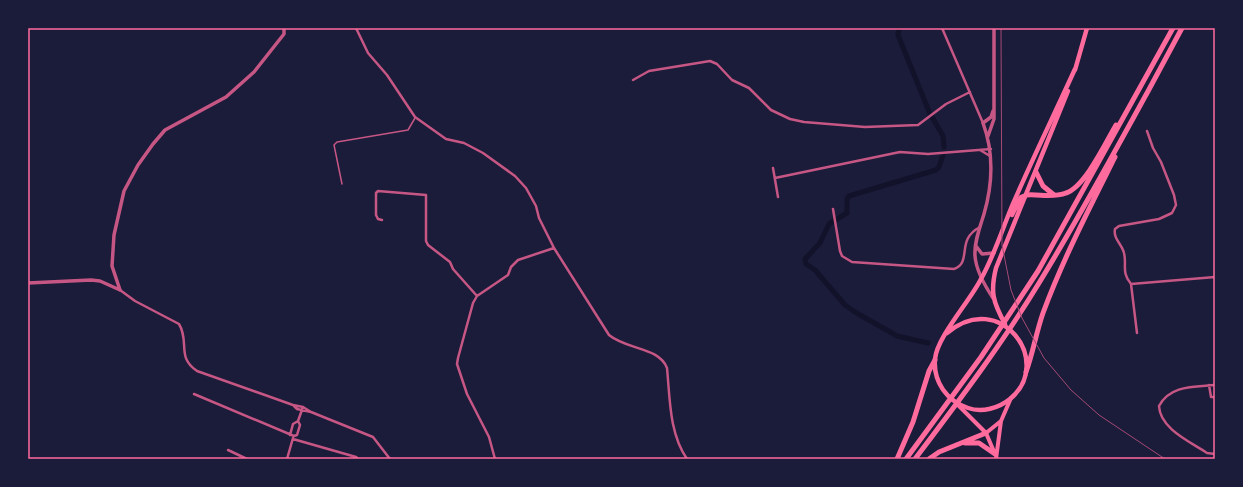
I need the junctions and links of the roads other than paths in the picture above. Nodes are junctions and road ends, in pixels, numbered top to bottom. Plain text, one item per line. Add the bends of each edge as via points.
1 (284, 28) edge
2 (356, 28) edge
3 (942, 28) edge
4 (994, 28) edge
5 (1087, 28) edge
6 (1173, 28) edge
7 (1182, 28) edge
8 (1152, 66) junction
9 (1075, 69) junction
10 (633, 80) dead end
11 (970, 92) junction
12 (1147, 93) junction
13 (993, 111) junction
14 (415, 117) junction
15 (983, 123) junction
16 (1147, 131) dead end
17 (988, 136) junction
18 (991, 149) junction
19 (980, 150) junction
20 (992, 157) junction
21 (772, 168) dead end
22 (1036, 172) junction
23 (775, 178) junction
24 (342, 184) dead end
25 (1026, 195) junction
26 (1055, 196) junction
27 (778, 197) dead end
28 (833, 209) dead end
29 (382, 220) dead end
30 (980, 227) junction
31 (976, 246) junction
32 (996, 247) junction
33 (554, 248) junction
34 (994, 252) junction
35 (1215, 277) edge
36 (982, 278) junction
37 (28, 283) edge
38 (1131, 284) junction
39 (120, 290) junction
40 (477, 296) junction
41 (993, 298) junction
42 (1007, 327) junction
43 (947, 333) junction
44 (1137, 333) dead end
45 (935, 360) junction
46 (1026, 372) junction
47 (1210, 385) junction
48 (1215, 385) edge
49 (194, 394) dead end
50 (1215, 397) edge
51 (1011, 398) junction
52 (955, 402) junction
53 (294, 406) junction
54 (303, 407) junction
55 (302, 410) junction
56 (311, 412) junction
57 (298, 421) junction
58 (1001, 421) junction
59 (986, 433) junction
60 (290, 435) junction
61 (293, 438) junction
62 (958, 444) junction
63 (228, 450) dead end
64 (1215, 454) edge
65 (995, 457) edge
66 (247, 459) edge
67 (287, 459) edge
68 (358, 459) edge
69 (390, 459) edge
70 (495, 459) edge
71 (687, 459) edge
72 (897, 459) edge
73 (906, 459) edge
74 (915, 459) edge
75 (929, 459) edge

1 - 39 street via 284,34 254,72 226,97 165,130 138,165 124,191 114,235 112,266
2 - 14 street via 368,53 387,75
3 - 11 street
4 - 13 street
5 - 9 main road
6 - 8 highway
7 - 12 highway
8 - 26 highway via 1078,185 1068,193
8 - 73 highway via 1065,225 1023,295
9 - 22 main road
9 - 32 main road
10 - 11 street via 649,71 710,61 717,64 732,80 749,88 765,106 790,119 864,127 918,125 946,104
11 - 15 street
12 - 46 highway via 1074,240 1052,291
12 - 74 highway via 1073,227 1027,303
13 - 15 street via 991,117
13 - 17 street via 993,124
14 - 24 lane via 408,130 337,142 334,145
14 - 33 street via 446,139 464,143 483,153 515,176 526,188 536,206
15 - 17 street
16 - 38 street via 1153,148 1162,162 1176,205 1172,213 1164,218 1119,226 1115,229 1114,235 1124,252 1124,271
17 - 18 street
18 - 19 street
18 - 20 street
19 - 20 street
19 - 23 street via 928,154 900,152
20 - 30 street via 985,212
21 - 23 street
22 - 25 main road
22 - 26 highway via 1043,186
23 - 27 street
25 - 26 highway
25 - 32 main road via 1018,202
25 - 41 main road via 996,268
28 - 30 street via 840,251 842,256 852,262 949,269 961,266 964,262 966,239 972,231
29 - 40 street via 376,215 378,191 426,195 428,245 450,262 453,269
30 - 31 street
31 - 34 street via 982,254
31 - 36 street via 975,256
32 - 34 main road
33 - 40 street via 518,260 508,275
33 - 71 street via 609,335 634,348 656,354 665,361 672,421
34 - 36 main road
35 - 38 street
36 - 41 street
36 - 43 main road
37 - 39 street via 91,280
38 - 44 street
39 - 53 street via 135,301 179,324 184,340 184,354 190,366 197,371
40 - 70 street via 457,364 474,412 483,423 489,437
41 - 42 main road
42 - 43 main road via 978,319 966,321
42 - 46 main road via 1018,338 1025,356
43 - 45 main road via 939,346
45 - 52 main road via 936,376 942,388
45 - 72 highway
46 - 51 main road via 1018,390
47 - 48 street
47 - 50 street via 1210,397
47 - 64 street via 1184,388 1168,394 1160,411 1168,426 1178,434 1207,453
49 - 60 street
51 - 52 main road via 990,409 969,408
51 - 58 main road
52 - 59 main road
53 - 54 street
53 - 55 street
54 - 55 street
54 - 56 street
55 - 56 street
55 - 57 street
56 - 69 street via 373,437
57 - 60 street via 293,424
57 - 61 street via 300,425 297,435
58 - 59 main road
58 - 65 main road
59 - 62 highway
59 - 65 main road
60 - 61 street
61 - 67 street
61 - 68 street
62 - 65 highway via 979,443
62 - 75 highway
63 - 66 street

